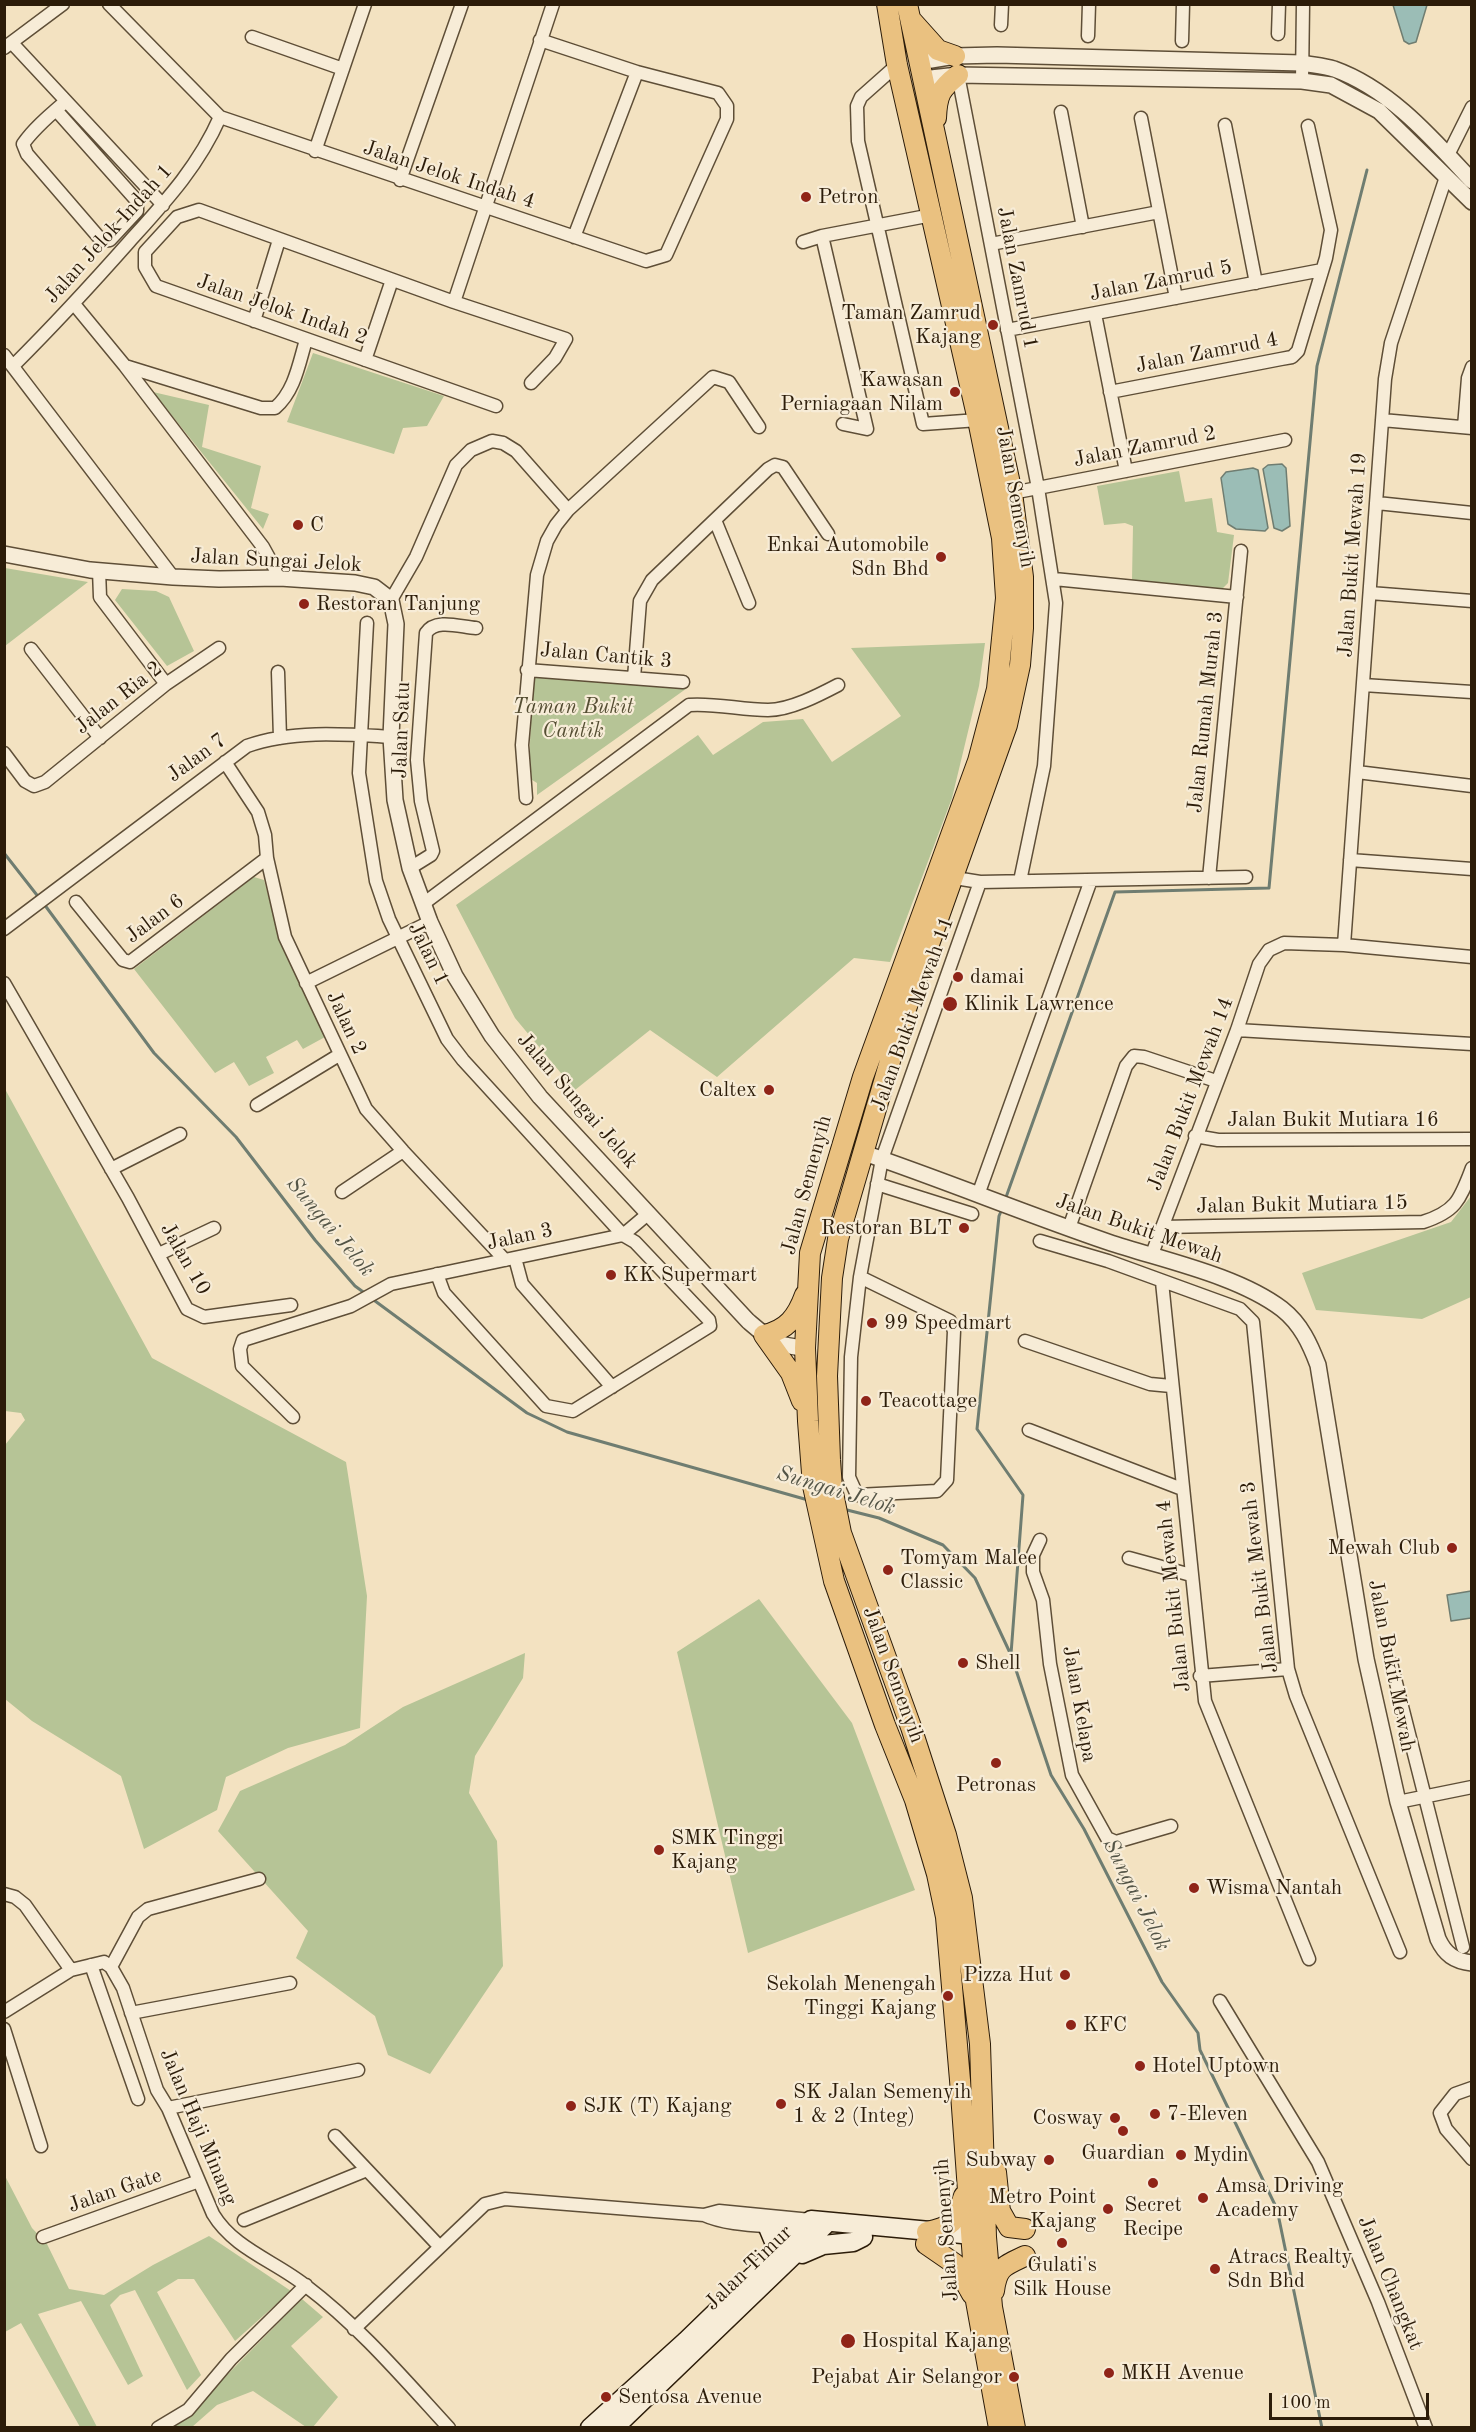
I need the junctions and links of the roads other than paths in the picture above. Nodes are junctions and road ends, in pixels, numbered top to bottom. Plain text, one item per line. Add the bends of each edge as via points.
1 (63, 4) edge
2 (109, 4) edge
3 (365, 4) edge
4 (462, 4) edge
5 (553, 4) edge
6 (887, 4) edge
7 (891, 4) edge
8 (1002, 4) edge
9 (1089, 4) edge
10 (1183, 4) edge
11 (1279, 4) edge
12 (1304, 4) edge
13 (908, 12) edge
14 (1001, 25) dead end
15 (1278, 34) dead end
16 (1088, 36) dead end
17 (252, 37) dead end
18 (540, 40) junction
19 (1182, 41) dead end
20 (8, 45) edge
21 (1302, 63) junction
22 (956, 66) junction
23 (343, 69) junction
24 (913, 69) junction
25 (637, 72) junction
26 (1302, 81) junction
27 (66, 101) junction
28 (1472, 107) edge
29 (56, 110) junction
30 (1060, 112) dead end
31 (220, 117) junction
32 (1141, 118) dead end
33 (1225, 125) dead end
34 (1308, 126) dead end
35 (935, 136) junction
36 (315, 151) junction
37 (1448, 155) junction
38 (1446, 177) junction
39 (400, 180) junction
40 (1472, 181) edge
41 (1472, 202) edge
42 (163, 205) junction
43 (486, 208) junction
44 (1159, 212) junction
45 (932, 215) junction
46 (877, 225) junction
47 (1083, 227) junction
48 (822, 236) junction
49 (574, 237) junction
50 (279, 240) junction
51 (803, 242) dead end
52 (991, 244) junction
53 (1322, 270) junction
54 (392, 280) junction
55 (1256, 283) junction
56 (1176, 298) junction
57 (454, 302) junction
58 (74, 304) junction
59 (1095, 314) junction
60 (254, 321) junction
61 (1007, 330) junction
62 (306, 340) junction
63 (4, 354) edge
64 (365, 360) junction
65 (13, 366) junction
66 (125, 366) junction
67 (1472, 368) edge
68 (531, 383) dead end
69 (1110, 392) junction
70 (496, 405) dead end
71 (978, 420) junction
72 (1382, 420) junction
73 (843, 424) dead end
74 (759, 427) dead end
75 (1468, 428) edge
76 (1285, 440) dead end
77 (1126, 471) junction
78 (1038, 488) junction
79 (1012, 493) junction
80 (1377, 503) junction
81 (568, 510) junction
82 (1472, 513) edge
83 (715, 520) junction
84 (828, 534) dead end
85 (1241, 551) dead end
86 (4, 554) edge
87 (99, 570) junction
88 (173, 577) junction
89 (280, 578) junction
90 (1054, 579) junction
91 (1370, 593) junction
92 (1237, 597) junction
93 (391, 600) junction
94 (1472, 601) edge
95 (749, 603) dead end
96 (367, 623) dead end
97 (476, 628) dead end
98 (219, 648) dead end
99 (32, 649) dead end
100 (527, 670) junction
101 (278, 672) dead end
102 (634, 678) junction
103 (683, 682) dead end
104 (166, 684) junction
105 (838, 685) dead end
106 (1363, 685) junction
107 (1472, 692) edge
108 (360, 735) junction
109 (391, 737) junction
110 (100, 738) junction
111 (280, 738) junction
112 (4, 753) edge
113 (225, 762) junction
114 (1357, 772) junction
115 (1472, 786) edge
116 (526, 798) dead end
117 (267, 858) junction
118 (1350, 860) junction
119 (410, 868) junction
120 (1472, 869) edge
121 (1246, 877) dead end
122 (955, 878) junction
123 (1209, 878) junction
124 (1091, 880) junction
125 (1020, 881) junction
126 (980, 882) junction
127 (76, 902) dead end
128 (423, 904) junction
129 (430, 922) junction
130 (9, 926) edge
131 (399, 937) junction
132 (1344, 945) junction
133 (1472, 957) edge
134 (4, 983) edge
135 (306, 983) junction
136 (1237, 1030) junction
137 (1472, 1044) edge
138 (339, 1055) junction
139 (863, 1077) junction
140 (1216, 1081) junction
141 (257, 1105) dead end
142 (180, 1134) dead end
143 (1196, 1136) junction
144 (1472, 1139) edge
145 (403, 1151) junction
146 (873, 1156) junction
147 (1472, 1168) edge
148 (111, 1169) junction
149 (831, 1181) junction
150 (877, 1184) junction
151 (342, 1192) dead end
152 (985, 1197) junction
153 (649, 1213) junction
154 (972, 1214) dead end
155 (1162, 1227) junction
156 (214, 1228) dead end
157 (1069, 1228) junction
158 (623, 1235) junction
159 (1040, 1241) dead end
160 (1113, 1244) junction
161 (159, 1254) junction
162 (1152, 1254) junction
163 (510, 1259) junction
164 (1108, 1261) junction
165 (437, 1274) junction
166 (860, 1277) junction
167 (832, 1278) junction
168 (1162, 1282) junction
169 (807, 1287) junction
170 (291, 1305) dead end
171 (764, 1335) junction
172 (1025, 1341) dead end
173 (806, 1348) junction
174 (1172, 1386) junction
175 (612, 1387) junction
176 (293, 1417) dead end
177 (808, 1420) junction
178 (1029, 1430) dead end
179 (830, 1460) junction
180 (822, 1487) junction
181 (1182, 1489) junction
182 (836, 1537) junction
183 (1040, 1540) dead end
184 (1129, 1558) dead end
185 (1191, 1575) junction
186 (849, 1626) junction
187 (1391, 1663) dead end
188 (1288, 1669) junction
189 (1200, 1676) junction
190 (911, 1727) junction
191 (1472, 1787) edge
192 (1424, 1796) junction
193 (1398, 1802) junction
194 (1172, 1826) dead end
195 (259, 1879) dead end
196 (4, 1894) edge
197 (1463, 1947) dead end
198 (1400, 1952) dead end
199 (1309, 1959) dead end
200 (1472, 1963) edge
201 (108, 1964) junction
202 (91, 1965) junction
203 (71, 1970) junction
204 (290, 1983) dead end
205 (1220, 2001) dead end
206 (4, 2012) edge
207 (131, 2013) junction
208 (4, 2029) edge
209 (980, 2044) junction
210 (358, 2070) dead end
211 (1472, 2088) edge
212 (138, 2099) dead end
213 (168, 2108) junction
214 (335, 2136) dead end
215 (41, 2146) dead end
216 (1472, 2159) edge
217 (367, 2170) junction
218 (199, 2181) junction
219 (967, 2187) junction
220 (704, 2216) junction
221 (244, 2220) dead end
222 (767, 2225) junction
223 (815, 2227) junction
224 (1025, 2229) dead end
225 (43, 2237) dead end
226 (863, 2237) junction
227 (927, 2238) junction
228 (978, 2241) junction
229 (439, 2246) junction
230 (1025, 2256) dead end
231 (790, 2259) junction
232 (770, 2262) junction
233 (306, 2285) junction
234 (984, 2304) junction
235 (354, 2329) junction
236 (158, 2427) edge
237 (449, 2427) edge
238 (590, 2427) edge
239 (614, 2427) edge
240 (999, 2427) edge
241 (1015, 2427) edge
242 (1426, 2427) edge

1 - 20 street
2 - 31 street
3 - 23 street
4 - 39 street
5 - 18 street
6 - 24 main road, Jalan Semenyih
7 - 24 main road via 905,61
8 - 14 street
9 - 16 street
10 - 19 street
11 - 15 street
12 - 21 street
13 - 22 main road
13 - 24 main road, Jalan Semenyih
17 - 23 street
18 - 25 street
18 - 43 street
20 - 27 street
21 - 22 street via 997,55
21 - 26 street
21 - 37 street via 1333,69 1387,98
22 - 24 street
22 - 26 street
22 - 35 main road via 938,99
22 - 52 street, Jalan Zamrud 1
23 - 36 street
24 - 35 main road, Jalan Semenyih
24 - 45 main road, Jalan Semenyih via 912,100 926,156 925,185
24 - 46 street via 861,97 857,105 858,141
25 - 49 street
25 - 49 street, Jalan Jelok Indah 4 via 718,93 727,106 727,119 666,255 646,261
26 - 38 street via 1331,85 1379,111
27 - 29 street
27 - 42 street
28 - 37 street
29 - 29 street via 23,144 27,154 89,228 102,241 110,240 137,212 137,201
30 - 47 street
31 - 36 street, Jalan Jelok Indah 4
31 - 42 street, Jalan Jelok Indah 1 via 192,170
32 - 44 street
33 - 55 street
34 - 53 street via 1331,230
35 - 79 main road, Jalan Semenyih
36 - 39 street, Jalan Jelok Indah 4
37 - 40 street
38 - 41 street
38 - 72 street, Jalan Bukit Mewah 19 via 1391,343
39 - 43 street, Jalan Jelok Indah 4
42 - 58 street, Jalan Jelok Indah 1
43 - 49 street, Jalan Jelok Indah 4
43 - 57 street
44 - 47 street
44 - 56 street
45 - 46 street
45 - 71 main road, Jalan Semenyih
46 - 48 street
46 - 71 street via 923,424
47 - 52 street
48 - 51 street
48 - 73 street via 867,429
50 - 54 street
50 - 60 street
50 - 60 street, Jalan Jelok Indah 2 via 199,210 177,217 145,252 145,267 156,286
52 - 61 street, Jalan Zamrud 1
53 - 55 street, Jalan Zamrud 5
53 - 69 street, Jalan Zamrud 4 via 1298,351 1292,357
54 - 57 street
54 - 64 street
55 - 56 street, Jalan Zamrud 5
56 - 59 street, Jalan Zamrud 5
57 - 68 street via 566,339 555,358
58 - 65 street, Jalan Jelok Indah 1
58 - 66 street
59 - 61 street, Jalan Zamrud 5
59 - 69 street
60 - 62 street, Jalan Jelok Indah 2
61 - 78 street, Jalan Zamrud 1
62 - 64 street, Jalan Jelok Indah 2
62 - 66 street via 291,389 275,408 261,408
63 - 65 street
64 - 70 street, Jalan Jelok Indah 2
65 - 88 street
66 - 89 street via 263,547
67 - 75 street via 1468,378
69 - 77 street
71 - 139 main road, Jalan Semenyih via 1002,538 1006,598 997,689 978,761
72 - 75 street
72 - 80 street, Jalan Bukit Mewah 19
74 - 81 street via 729,382 713,377
76 - 77 street, Jalan Zamrud 2
77 - 78 street, Jalan Zamrud 2
78 - 79 street, Jalan Zamrud 2
78 - 90 street, Jalan Zamrud 1
79 - 122 main road, Jalan Semenyih via 1023,577 1020,665 1007,725
80 - 82 street
80 - 91 street, Jalan Bukit Mewah 19
81 - 93 street via 516,451 492,441 471,450 456,465 416,557
81 - 100 street via 547,541 537,575
83 - 84 street via 775,465 783,467
83 - 95 street
83 - 102 street via 652,580 640,601
85 - 92 street, Jalan Rumah Murah 3
86 - 87 street, Jalan Sungai Jelok
87 - 88 street, Jalan Sungai Jelok
87 - 104 street via 100,597
88 - 89 street, Jalan Sungai Jelok
89 - 93 street, Jalan Sungai Jelok via 355,583 374,587
90 - 92 street
90 - 125 street, Jalan Zamrud 1 via 1056,603 1044,766
91 - 94 street
91 - 106 street, Jalan Bukit Mewah 19
92 - 123 street, Jalan Rumah Murah 3
93 - 109 street, Jalan Sungai Jelok via 396,624
96 - 108 street, Jalan 1
97 - 119 street, Jalan Satu via 437,624 426,633 417,760 421,801 433,851
98 - 104 street, Jalan Ria 2
99 - 110 street
100 - 102 street, Jalan Cantik 3
100 - 116 street via 522,745
101 - 111 street
102 - 103 street, Jalan Cantik 3
104 - 110 street, Jalan Ria 2
105 - 128 street via 810,699 770,710 689,705
106 - 107 street
106 - 114 street, Jalan Bukit Mewah 19
108 - 109 street, Jalan 7
108 - 111 street, Jalan 7
108 - 131 street, Jalan 1 via 359,773 374,871
109 - 119 street, Jalan Sungai Jelok via 395,800
110 - 112 street, Jalan Ria 2 via 45,783 34,786 25,781
111 - 113 street, Jalan 7 via 268,738 247,747
113 - 117 street, Jalan 2 via 258,812
113 - 130 street, Jalan 7
114 - 115 street
114 - 118 street, Jalan Bukit Mewah 19
117 - 127 street, Jalan 6 via 130,962 123,960
117 - 135 street, Jalan 2 via 285,937
118 - 120 street
118 - 132 street, Jalan Bukit Mewah 19
119 - 128 street, Jalan Sungai Jelok
121 - 123 street
122 - 126 street
122 - 146 main road, Jalan Semenyih via 902,1020
123 - 124 street
124 - 125 street
124 - 152 street
125 - 126 street
126 - 146 street, Jalan Bukit Mewah 11
128 - 129 street, Jalan Sungai Jelok
129 - 131 street
129 - 153 street, Jalan Sungai Jelok via 455,976 492,1036 540,1097
131 - 135 street
131 - 158 street, Jalan 1 via 447,1039
132 - 133 street
132 - 136 street, Jalan Bukit Mewah 14 via 1284,943 1269,950 1259,964
134 - 148 street, Jalan 10
135 - 138 street, Jalan 2
136 - 137 street
136 - 140 street, Jalan Bukit Mewah 14
138 - 141 street
138 - 145 street, Jalan 2 via 366,1109
139 - 146 main road via 854,1137 856,1145
139 - 149 main road, Jalan Semenyih
140 - 143 street, Jalan Bukit Mewah 14
140 - 157 street via 1134,1056 1126,1066
142 - 148 street
143 - 144 street, Jalan Bukit Mutiara 16 via 1218,1140
143 - 155 street, Jalan Bukit Mewah 14
145 - 151 street
145 - 163 street, Jalan 2
146 - 149 main road via 848,1159
146 - 150 street, Jalan Bukit Mewah 11
146 - 152 street, Jalan Bukit Mewah
146 - 167 main road, Jalan Semenyih via 838,1239
147 - 155 street, Jalan Bukit Mutiara 15 via 1460,1199 1441,1216 1423,1222
148 - 161 street, Jalan 10
149 - 169 main road, Jalan Semenyih via 810,1253
150 - 154 street
150 - 166 street, Jalan Bukit Mewah 11
152 - 157 street, Jalan Bukit Mewah
153 - 158 street, Jalan 3
153 - 171 street, Jalan Sungai Jelok
155 - 162 street, Jalan Bukit Mewah 14
156 - 161 street
157 - 160 street, Jalan Bukit Mewah
158 - 163 street, Jalan 3
158 - 175 street, Jalan 1 via 635,1242 709,1320 710,1326
159 - 164 street
160 - 162 street, Jalan Bukit Mewah
160 - 164 street
161 - 170 street, Jalan 10 via 187,1309 204,1317
162 - 193 street, Jalan Bukit Mewah via 1253,1290 1283,1310 1307,1336 1318,1365 1366,1659
163 - 165 street, Jalan 3
163 - 175 street via 522,1284
164 - 168 street
165 - 175 street via 444,1293 546,1406 573,1411
165 - 176 street, Jalan 3 via 392,1284 351,1306 243,1340 242,1366
166 - 166 street, Jalan Bukit Mewah 11 via 950,1321 954,1331 947,1480 937,1491 857,1495 849,1477 851,1357
167 - 173 main road via 824,1289 818,1342
167 - 179 main road, Jalan Semenyih via 827,1376
168 - 174 street, Jalan Bukit Mewah 4
168 - 188 street, Jalan Bukit Mewah 3 via 1240,1309 1253,1322
169 - 171 main road via 798,1313 787,1326
169 - 173 main road, Jalan Semenyih
171 - 173 street, Jalan Sungai Jelok via 785,1347
171 - 177 main road via 791,1373
172 - 174 street via 1150,1384
173 - 177 main road, Jalan Semenyih
173 - 179 main road via 816,1366 823,1442
174 - 181 street, Jalan Bukit Mewah 4
177 - 180 main road, Jalan Semenyih
178 - 181 street
179 - 180 main road, Jalan Semenyih
180 - 182 main road, Jalan Semenyih
181 - 185 street, Jalan Bukit Mewah 4
182 - 186 main road, Jalan Semenyih via 834,1581
182 - 190 main road, Jalan Semenyih
183 - 194 street, Jalan Kelapa via 1033,1555 1033,1572 1043,1600 1050,1664 1072,1775 1107,1838 1116,1842
184 - 185 street
185 - 189 street, Jalan Bukit Mewah 4
186 - 190 main road via 863,1627 867,1633 895,1704
186 - 219 main road, Jalan Semenyih via 915,1800 937,1874 946,1917
187 - 192 street
188 - 189 street
188 - 198 street, Jalan Bukit Mewah 3
189 - 199 street, Jalan Bukit Mewah 4 via 1209,1714
190 - 209 main road, Jalan Semenyih via 962,1898
191 - 192 street
192 - 193 street
192 - 197 street
193 - 200 street, Jalan Bukit Mewah via 1443,1949 1453,1959
195 - 201 street via 148,1909 138,1917
196 - 203 street via 25,1905
201 - 202 street
201 - 207 street, Jalan Haji Minang via 123,1988
202 - 203 street
202 - 212 street
203 - 206 street
204 - 207 street
205 - 242 street, Jalan Changkat via 1318,2162
207 - 213 street, Jalan Haji Minang via 157,2090
208 - 215 street
209 - 224 main road via 1000,2211 1009,2227
209 - 228 main road, Jalan Semenyih
210 - 213 street
211 - 216 street via 1455,2094 1440,2113 1446,2129
213 - 218 street, Jalan Haji Minang
214 - 217 street
217 - 221 street
217 - 229 street
218 - 225 street, Jalan Gate
218 - 233 street, Jalan Haji Minang via 222,2229
219 - 227 main road via 953,2223
219 - 228 main road, Jalan Semenyih
220 - 222 street via 718,2222
220 - 223 street via 719,2211
220 - 229 street via 505,2199 485,2204
222 - 223 street
222 - 232 main road via 775,2244
223 - 226 main road, Jalan Timur
223 - 227 main road, Jalan Timur
223 - 231 main road, Jalan Timur
223 - 232 main road, Jalan Timur
226 - 227 main road, Jalan Timur
226 - 231 main road via 823,2245
227 - 228 main road, Jalan Timur
227 - 234 main road via 955,2264
228 - 234 main road, Jalan Semenyih
229 - 235 street
230 - 234 main road via 998,2272
231 - 239 main road, Jalan Timur
232 - 238 main road, Jalan Timur
233 - 235 street, Jalan Haji Minang
233 - 236 street via 231,2360 188,2410
234 - 240 main road, Jalan Semenyih
234 - 241 main road, Jalan Semenyih
235 - 237 street, Jalan Haji Minang

